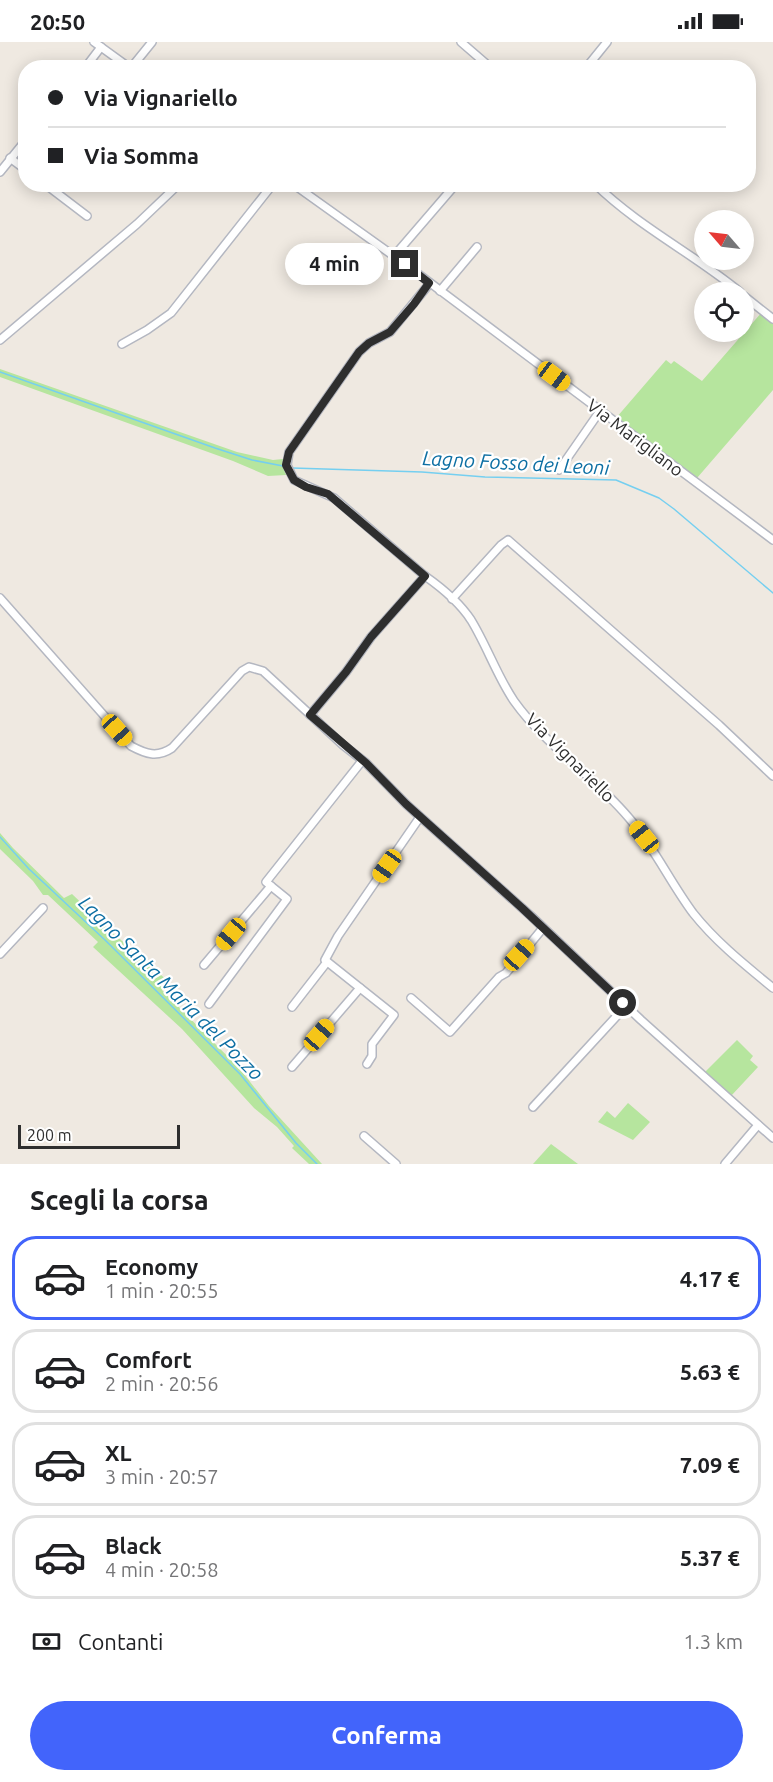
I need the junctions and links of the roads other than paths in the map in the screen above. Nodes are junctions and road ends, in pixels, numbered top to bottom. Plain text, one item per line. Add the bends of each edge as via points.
1 (94, 42) edge
2 (152, 42) edge
3 (461, 42) edge
4 (607, 42) edge
5 (101, 47) junction
6 (91, 60) edge
7 (119, 60) edge
8 (137, 60) edge
9 (482, 60) edge
10 (592, 60) edge
11 (18, 149) edge
12 (10, 158) junction
13 (18, 164) edge
14 (0, 172) edge
15 (56, 192) edge
16 (171, 192) edge
17 (267, 192) edge
18 (304, 192) edge
19 (449, 192) edge
20 (604, 192) edge
21 (87, 216) dead end
22 (477, 247) dead end
23 (394, 256) junction
24 (727, 282) edge
25 (429, 283) junction
26 (440, 291) junction
27 (754, 304) edge
28 (773, 320) edge
29 (0, 340) edge
30 (122, 344) dead end
31 (600, 411) junction
32 (559, 470) dead end
33 (773, 540) edge
34 (425, 576) junction
35 (0, 598) edge
36 (452, 599) junction
37 (310, 715) junction
38 (362, 760) junction
39 (773, 776) edge
40 (420, 817) junction
41 (271, 886) junction
42 (43, 908) dead end
43 (543, 928) junction
44 (0, 954) edge
45 (327, 962) junction
46 (204, 965) dead end
47 (360, 987) junction
48 (773, 988) edge
49 (411, 999) dead end
50 (209, 1004) dead end
51 (626, 1006) junction
52 (292, 1008) dead end
53 (367, 1064) dead end
54 (292, 1067) dead end
55 (534, 1107) dead end
56 (758, 1125) junction
57 (364, 1136) dead end
58 (773, 1138) edge
59 (396, 1164) edge
60 (725, 1164) edge

1 - 5 street
2 - 8 street
3 - 9 street
4 - 10 street
5 - 6 street
5 - 7 street
11 - 12 street
12 - 13 street
12 - 14 street
15 - 21 street
16 - 29 street
17 - 30 street via 171,313
18 - 23 street, Via Marigliano
19 - 23 street
20 - 24 street via 636,220
22 - 26 street
23 - 25 street, Via Marigliano
25 - 26 street, Via Marigliano
25 - 34 street, Via Vignariello via 390,332 363,347 348,366 289,452 286,465 299,484 334,498
26 - 31 street, Via Marigliano
27 - 28 street
31 - 32 street
31 - 33 street, Via Marigliano
34 - 36 street, Via Vignariello
34 - 37 street
35 - 37 street via 131,746 147,754 165,753 172,748 249,667 263,671
36 - 39 street via 508,540
36 - 48 street, Via Vignariello via 471,620 501,679 527,717 630,818 701,922
37 - 38 street
38 - 40 street
38 - 41 street via 266,882
40 - 43 street
40 - 45 street via 338,936
41 - 46 street
41 - 50 street via 287,899
42 - 44 street
43 - 49 street via 450,1032
43 - 51 street
45 - 47 street
45 - 52 street
47 - 53 street via 394,1015 372,1044
47 - 54 street
51 - 55 street
51 - 56 street
56 - 58 street
56 - 60 street
57 - 59 street

